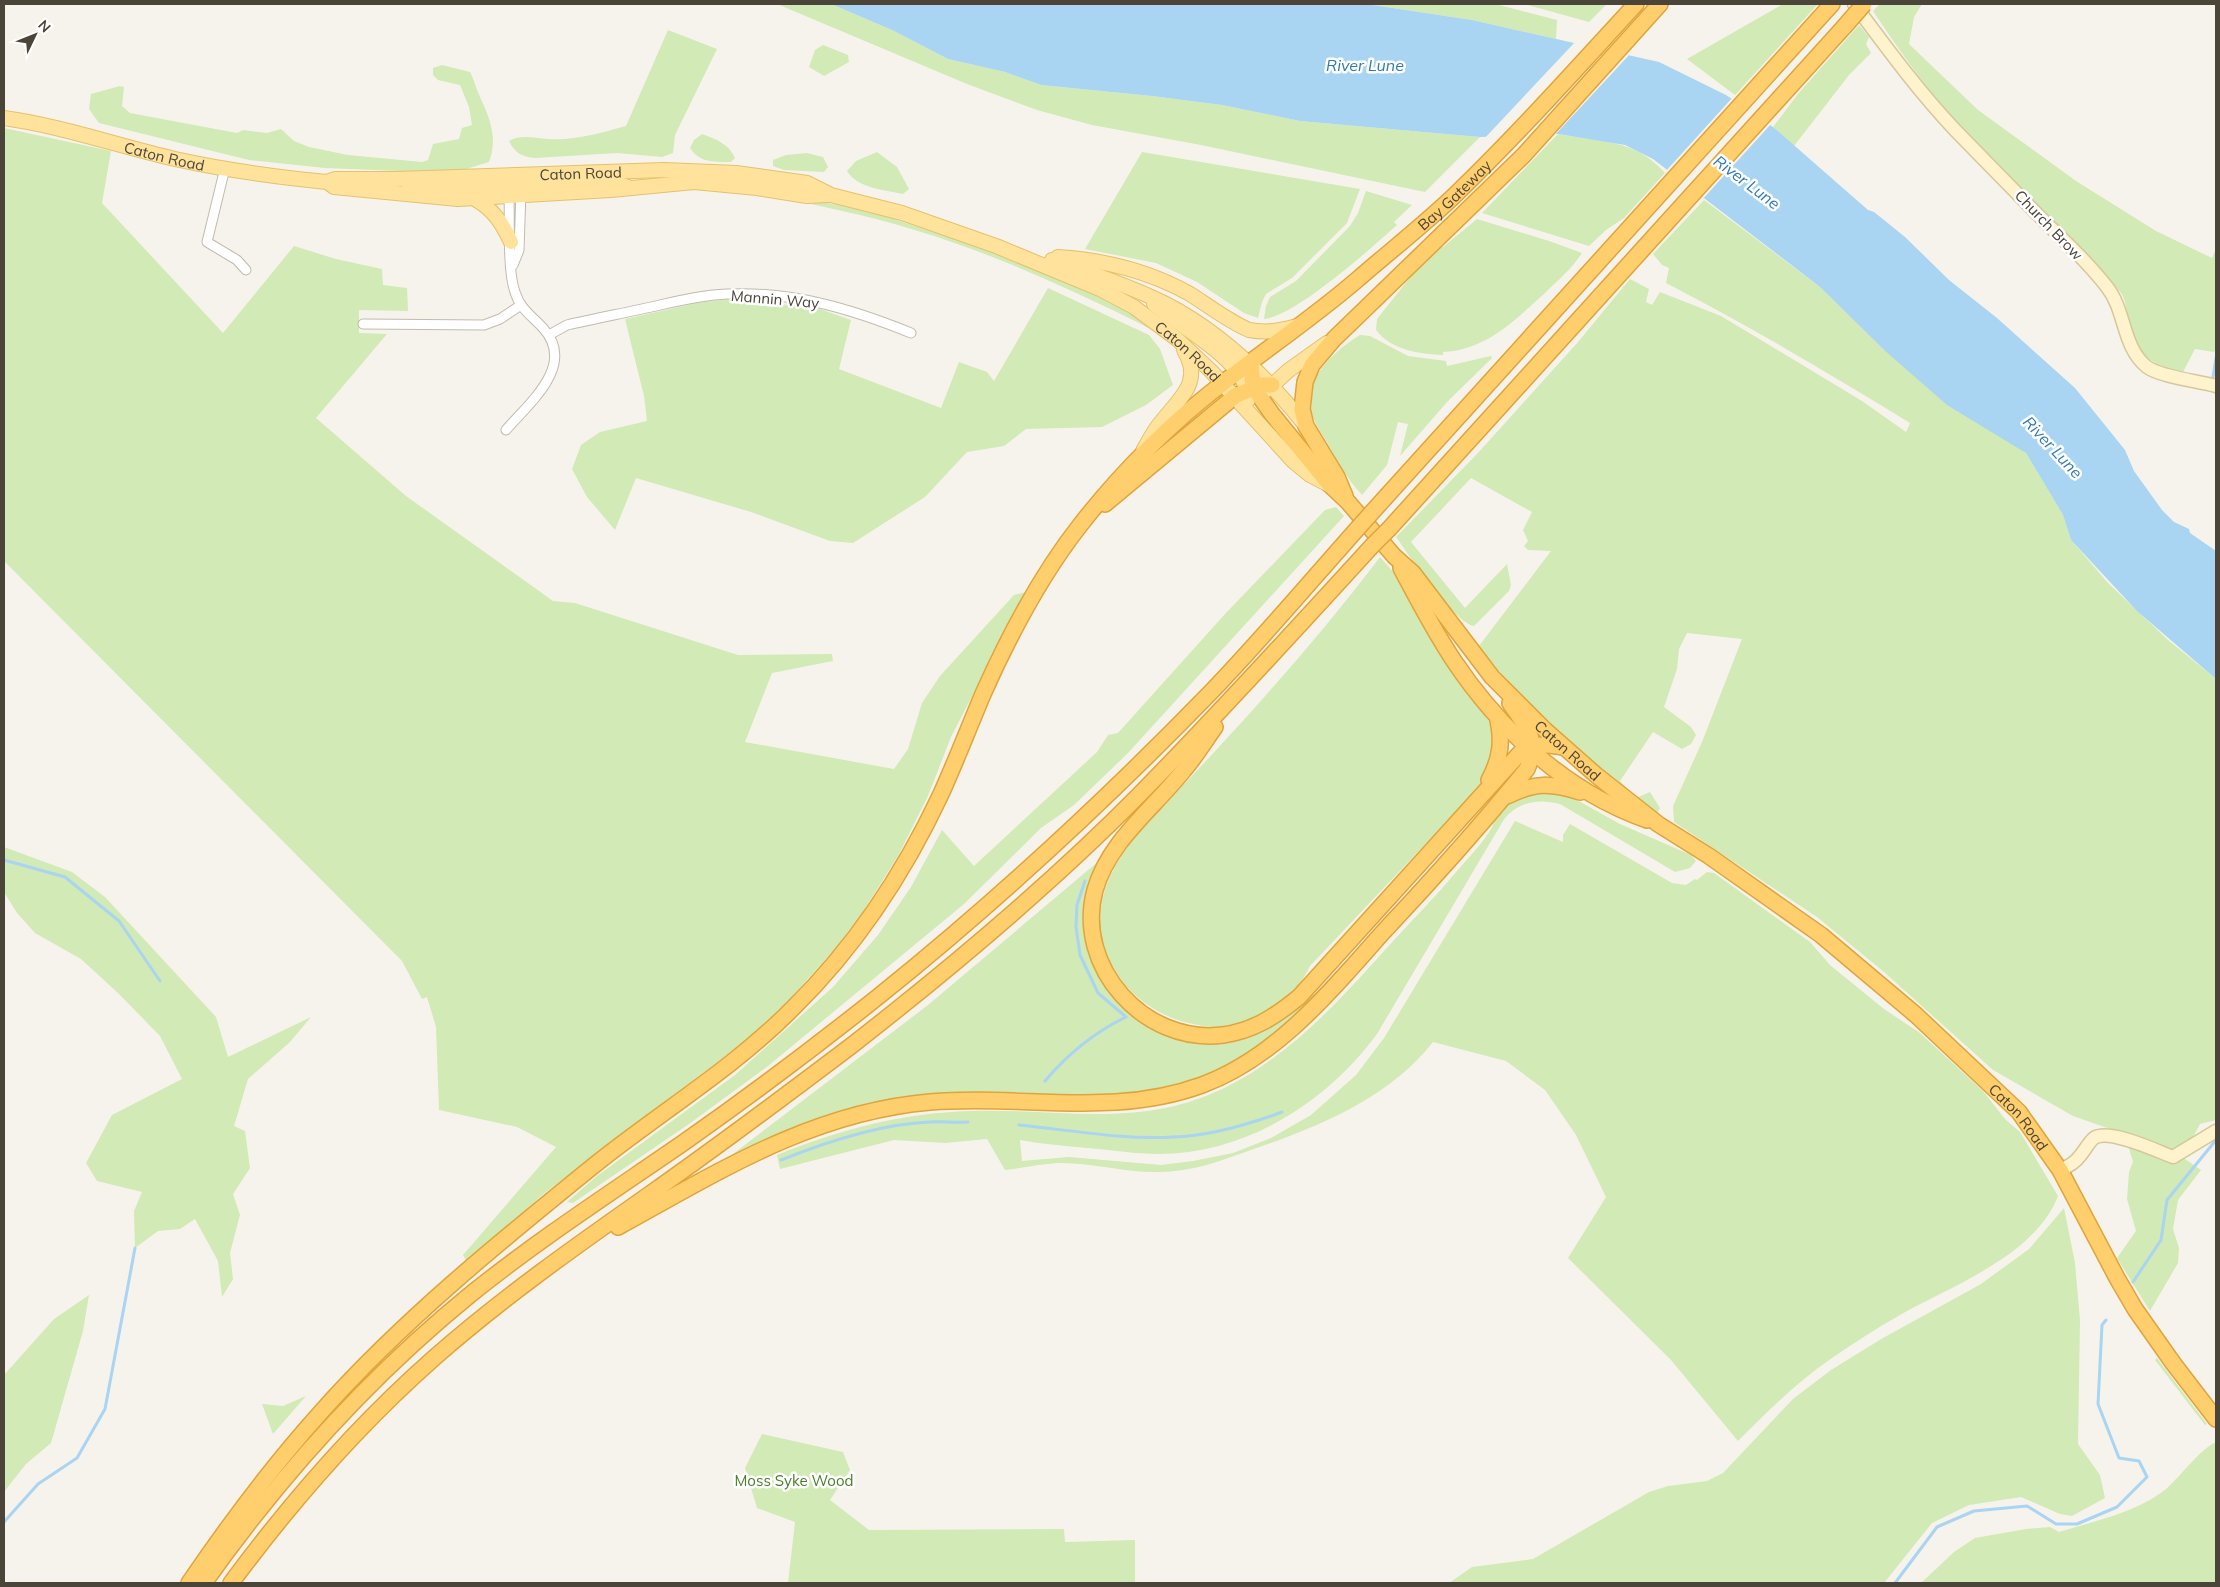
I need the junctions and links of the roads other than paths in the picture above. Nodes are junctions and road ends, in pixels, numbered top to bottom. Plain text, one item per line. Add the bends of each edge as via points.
1 (1630, 4) edge
2 (1636, 4) edge
3 (1660, 4) edge
4 (1854, 4) edge
5 (1864, 4) edge
6 (1830, 6) edge
7 (1596, 48) junction
8 (4, 118) edge
9 (225, 168) junction
10 (680, 176) junction
11 (327, 182) junction
12 (515, 186) junction
13 (476, 199) junction
14 (511, 242) junction
15 (996, 246) junction
16 (1040, 256) junction
17 (512, 267) junction
18 (246, 270) dead end
19 (1142, 294) junction
20 (521, 305) junction
21 (363, 324) dead end
22 (1299, 325) junction
23 (911, 333) dead end
24 (549, 335) junction
25 (1177, 339) junction
26 (1334, 339) junction
27 (1251, 364) junction
28 (1238, 372) junction
29 (1223, 383) junction
30 (1272, 385) junction
31 (2216, 386) edge
32 (1248, 392) junction
33 (1306, 426) junction
34 (506, 430) dead end
35 (1142, 454) junction
36 (1330, 486) junction
37 (1348, 502) junction
38 (1082, 522) junction
39 (1394, 556) junction
40 (1492, 677) junction
41 (1242, 689) junction
42 (1497, 716) junction
43 (1563, 746) junction
44 (1531, 748) junction
45 (1484, 791) junction
46 (1592, 796) junction
47 (1504, 797) junction
48 (1658, 824) junction
49 (2216, 1130) edge
50 (2060, 1170) junction
51 (553, 1263) junction
52 (2216, 1419) edge
53 (189, 1583) edge
54 (204, 1583) edge
55 (231, 1583) edge

1 - 7 highway
2 - 7 highway, Bay Gateway
3 - 26 highway, Bay Gateway via 1523,156
4 - 31 street, Church Brow via 1955,130 2106,286 2117,302 2128,340 2142,362 2161,374
5 - 41 highway, bridge
6 - 54 highway, bridge via 1212,691 1038,861 886,991 789,1066 570,1221 474,1292 424,1334 296,1464
7 - 22 highway, Bay Gateway via 1452,199
8 - 9 main road, Caton Road
9 - 11 main road, Caton Road
9 - 18 street via 206,242 237,260
10 - 12 main road, Caton Road via 639,170
10 - 12 main road, Caton Road via 631,188 612,181
10 - 15 main road, Caton Road via 807,196 831,194 902,213
11 - 12 main road, Caton Road via 335,179 397,179 424,188
11 - 13 main road, Caton Road via 334,186 422,197
12 - 13 main road, Caton Road
12 - 14 street
12 - 17 street via 519,250
13 - 14 main road via 499,217
14 - 17 street
15 - 16 main road, Caton Road
15 - 25 main road, Caton Road via 1100,289 1134,307
16 - 19 main road, Caton Road
16 - 22 main road via 1088,259 1150,275 1177,287 1249,330 1279,332
17 - 20 street via 514,289
19 - 27 main road, Caton Road via 1187,316
19 - 28 main road
20 - 21 street via 484,325
20 - 24 street
22 - 27 highway, Bay Gateway
23 - 24 street, Mannin Way via 816,301 727,294 695,297 567,325
24 - 34 street via 556,351 552,372 537,395
25 - 29 main road, Caton Road
25 - 35 main road via 1192,368 1188,390 1161,422
26 - 30 main road via 1301,360
26 - 33 highway, Caton Road via 1312,365 1302,396
27 - 28 highway, Bay Gateway
27 - 30 main road, Caton Road
27 - 32 highway
28 - 29 highway, Bay Gateway
28 - 32 main road
29 - 32 main road, Caton Road
29 - 35 highway, Bay Gateway
30 - 32 highway
30 - 33 main road, Caton Road
32 - 36 highway
32 - 36 main road, Caton Road via 1246,408 1293,461
32 - 38 highway
33 - 37 highway, Caton Road
35 - 38 highway, Bay Gateway
36 - 37 highway, Caton Road
37 - 39 highway, Caton Road
38 - 53 highway via 1047,574 985,689 941,793 907,860 877,908 839,958 795,1007 742,1056 614,1150 418,1314 326,1407 278,1462 232,1519
39 - 40 highway, Caton Road via 1431,594
39 - 42 highway, Caton Road via 1453,660
40 - 43 highway, Caton Road
40 - 44 highway via 1530,734
41 - 45 highway via 1185,770 1109,857 1095,891 1092,927 1103,968 1117,992 1160,1025 1192,1035 1223,1035 1267,1022 1283,1011 1300,997
41 - 51 highway via 1136,798 986,937 843,1051
42 - 44 highway, Caton Road
42 - 45 highway via 1501,733 1500,754
43 - 44 highway
43 - 48 highway, Caton Road
44 - 45 highway
44 - 46 highway, Caton Road
44 - 47 highway via 1528,769
46 - 47 highway via 1548,784 1522,788
46 - 48 highway, Caton Road via 1618,810
47 - 51 highway via 1317,1005 1247,1063 1224,1075 1163,1097 1126,1103 929,1102 877,1110 828,1123 752,1153
48 - 50 highway, Caton Road via 1793,913 1856,962 2019,1112
49 - 50 street via 2173,1157 2126,1139 2104,1135 2094,1139 2078,1159
50 - 52 highway, Caton Road via 2135,1309
51 - 55 highway via 431,1360 350,1439 306,1488

